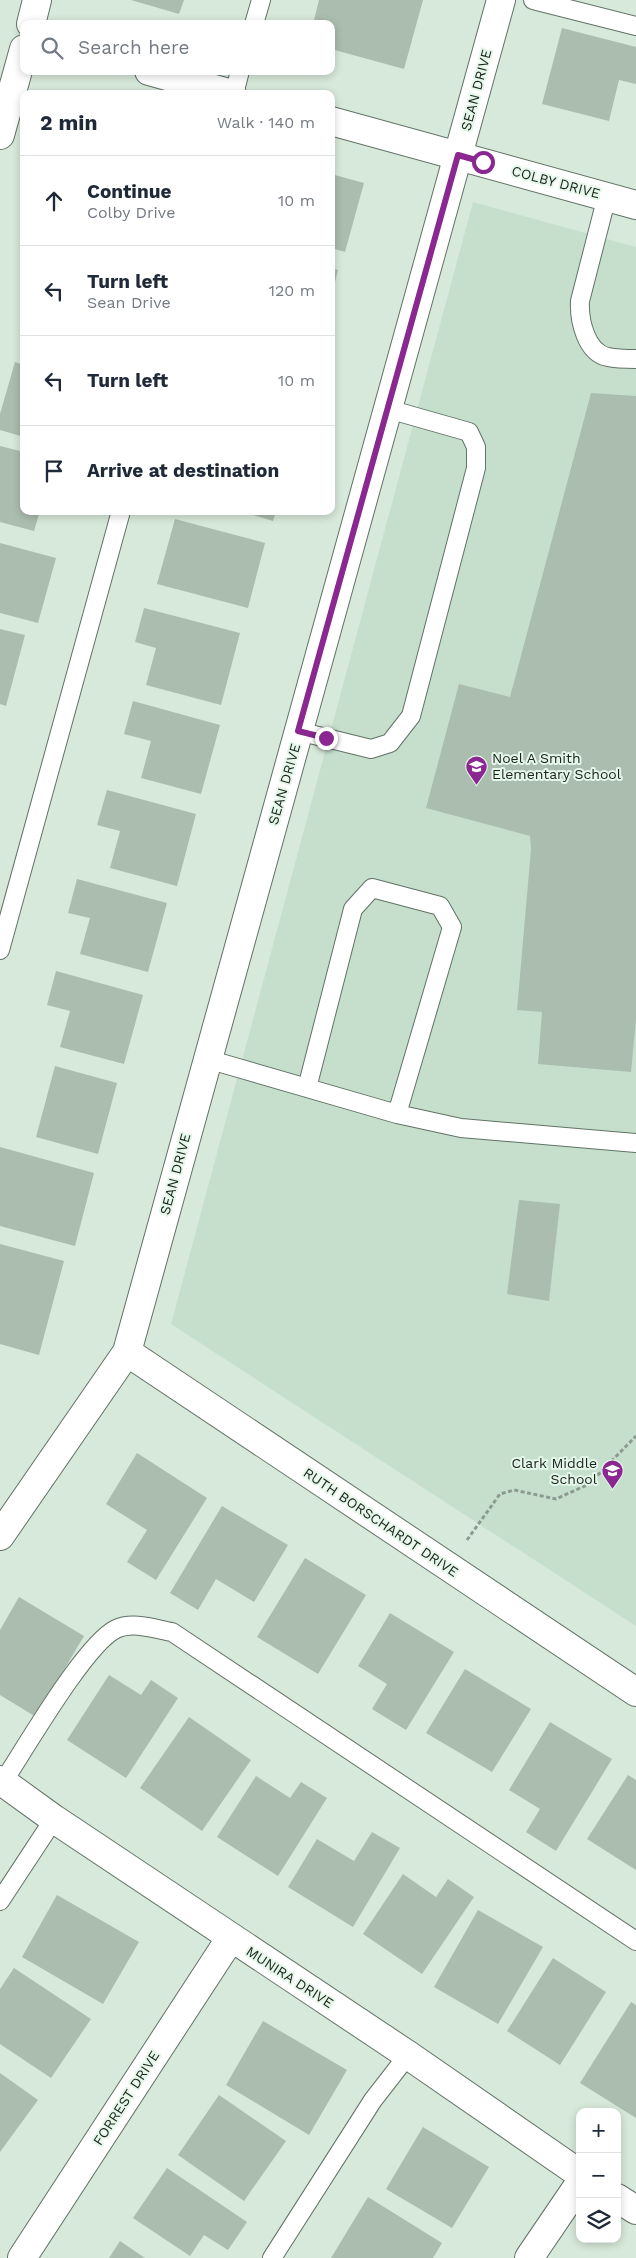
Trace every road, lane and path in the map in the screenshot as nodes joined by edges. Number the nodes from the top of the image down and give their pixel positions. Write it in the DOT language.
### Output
graph roads {
  1 [pos="37,0"];
  2 [pos="261,0"];
  3 [pos="501,0"];
  4 [pos="533,0"];
  5 [pos="32,20"];
  6 [pos="255,20"];
  7 [pos="636,26"];
  8 [pos="20,63"];
  9 [pos="164,75"];
  10 [pos="239,75"];
  11 [pos="218,90"];
  12 [pos="234,90"];
  13 [pos="335,122"];
  14 [pos="0,135"];
  15 [pos="458,155"];
  16 [pos="606,196"];
  17 [pos="636,205"];
  18 [pos="636,359"];
  19 [pos="388,408"];
  20 [pos="120,515"];
  21 [pos="298,731"];
  22 [pos="0,950"];
  23 [pos="207,1059"];
  24 [pos="307,1088"];
  25 [pos="397,1114"];
  26 [pos="636,1143"];
  27 [pos="126,1352"];
  28 [pos="636,1436"];
  29 [pos="0,1536"];
  30 [pos="467,1540"];
  31 [pos="636,1692"];
  32 [pos="2,1781"];
  33 [pos="54,1819"];
  34 [pos="0,1901"];
  35 [pos="230,1939"];
  36 [pos="636,1941"];
  37 [pos="408,2055"];
  38 [pos="576,2171"];
  39 [pos="576,2189"];
  40 [pos="621,2201"];
  41 [pos="636,2210"];
  42 [pos="22,2258"];
  43 [pos="272,2258"];
  44 [pos="529,2258"];
  1 -- 5 [label="street"];
  2 -- 6 [label="lane"];
  3 -- 15 [label="street, SEAN DRIVE"];
  4 -- 7 [label="lane"];
  8 -- 14 [label="street"];
  9 -- 11 [label="street"];
  10 -- 12 [label="lane"];
  13 -- 15 [label="street, COLBY DRIVE"];
  15 -- 16 [label="street, COLBY DRIVE"];
  15 -- 19 [label="street, SEAN DRIVE"];
  16 -- 17 [label="street, COLBY DRIVE"];
  16 -- 18 [label="lane"];
  19 -- 21 [label="street, SEAN DRIVE"];
  19 -- 21 [label="lane"];
  20 -- 22 [label="lane"];
  21 -- 23 [label="street, SEAN DRIVE"];
  23 -- 24 [label="lane"];
  23 -- 27 [label="street, SEAN DRIVE"];
  24 -- 25 [label="lane"];
  24 -- 25 [label="lane"];
  25 -- 26 [label="lane"];
  27 -- 29 [label="street, SEAN DRIVE"];
  27 -- 31 [label="street, RUTH BORSCHARDT DRIVE"];
  28 -- 30 [label="path"];
  32 -- 33 [label="street, MUNIRA DRIVE"];
  32 -- 36 [label="lane"];
  33 -- 34 [label="lane"];
  33 -- 35 [label="street, MUNIRA DRIVE"];
  35 -- 37 [label="street, MUNIRA DRIVE"];
  35 -- 42 [label="street, FORREST DRIVE"];
  37 -- 38 [label="street, MUNIRA DRIVE"];
  37 -- 43 [label="lane"];
  39 -- 44 [label="street"];
  40 -- 41 [label="street"];
}
